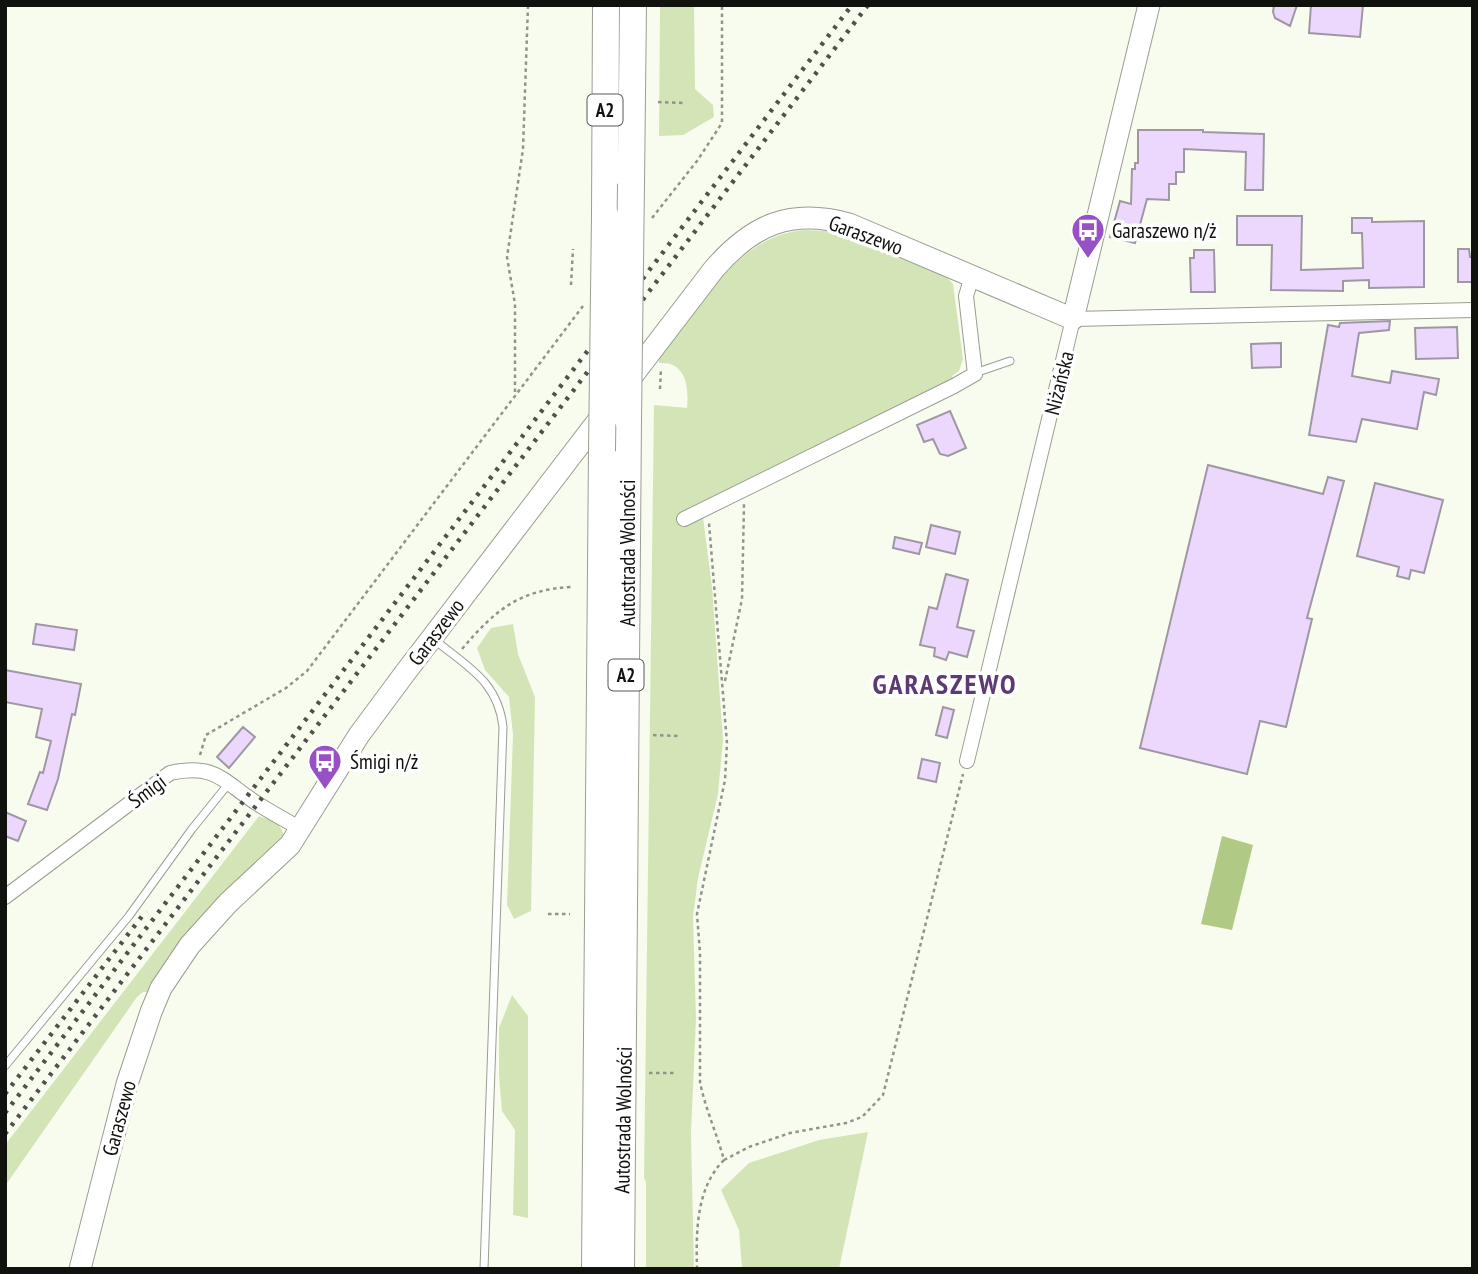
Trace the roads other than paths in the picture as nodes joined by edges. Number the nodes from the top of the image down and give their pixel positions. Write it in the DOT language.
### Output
graph roads {
  1 [pos="606,5"];
  2 [pos="633,5"];
  3 [pos="1149,5"];
  4 [pos="972,276"];
  5 [pos="1473,310"];
  6 [pos="1073,319"];
  7 [pos="1010,361"];
  8 [pos="975,374"];
  9 [pos="684,519"];
  10 [pos="432,638"];
  11 [pos="967,761"];
  12 [pos="230,782"];
  13 [pos="301,829"];
  14 [pos="5,897"];
  15 [pos="5,1066"];
  16 [pos="80,1269"];
  17 [pos="484,1269"];
  18 [pos="595,1269"];
  19 [pos="621,1269"];
  1 -- 18 [label="highway, Autostrada Wolności / A2, bridge"];
  2 -- 19 [label="highway, Autostrada Wolności / A2, bridge"];
  3 -- 6 [label="street, Niżańska"];
  4 -- 6 [label="street, Garaszewo"];
  4 -- 8 [label="street"];
  4 -- 10 [label="street, Garaszewo"];
  5 -- 6 [label="street, Garaszewo"];
  6 -- 11 [label="street, Niżańska"];
  7 -- 8 [label="lane"];
  8 -- 9 [label="street"];
  10 -- 13 [label="street, Garaszewo"];
  10 -- 17 [label="lane"];
  12 -- 13 [label="street"];
  12 -- 14 [label="street, Śmigi"];
  12 -- 15 [label="lane"];
  13 -- 16 [label="street, Garaszewo"];
}
